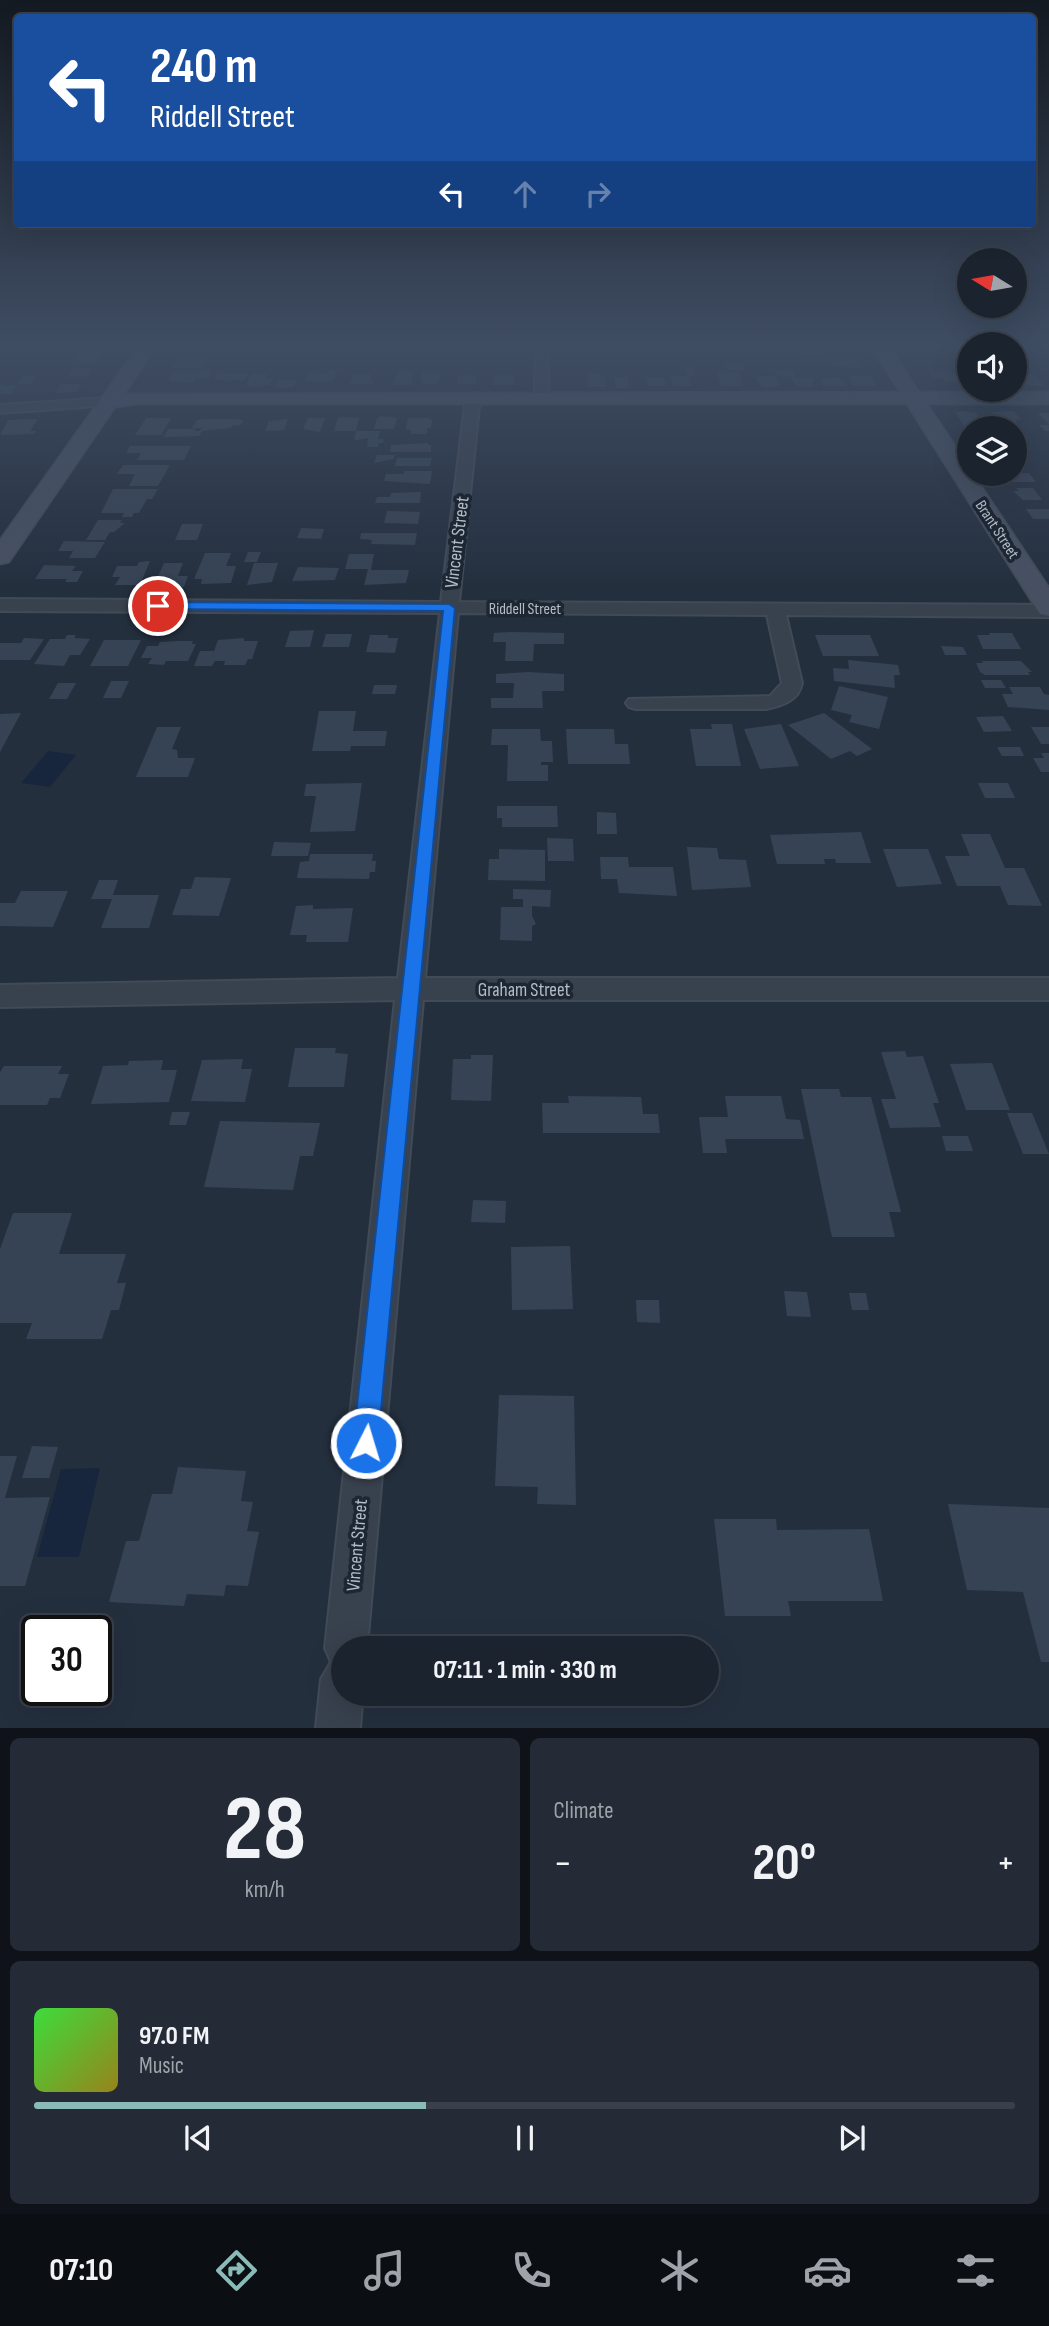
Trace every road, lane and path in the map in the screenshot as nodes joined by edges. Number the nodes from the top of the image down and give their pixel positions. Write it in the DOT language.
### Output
graph roads {
  1 [pos="92,425"];
  2 [pos="470,425"];
  3 [pos="931,425"];
  4 [pos="0,556"];
  5 [pos="0,605"];
  6 [pos="449,608"];
  7 [pos="775,610"];
  8 [pos="1049,610"];
  9 [pos="636,703"];
  10 [pos="410,989"];
  11 [pos="1049,989"];
  12 [pos="0,996"];
  13 [pos="347,1636"];
  14 [pos="340,1706"];
  15 [pos="338,1727"];
  1 -- 4 [label="main road"];
  2 -- 6 [label="street, Vincent Street"];
  3 -- 8 [label="main road, Brant Street"];
  5 -- 6 [label="street, Riddell Street"];
  6 -- 7 [label="street, Riddell Street"];
  6 -- 10 [label="street, Vincent Street"];
  7 -- 8 [label="street, Riddell Street"];
  7 -- 9 [label="street"];
  10 -- 11 [label="street, Graham Street"];
  10 -- 12 [label="street, Graham Street"];
  10 -- 13 [label="street, Vincent Street"];
  14 -- 15 [label="street"];
}
